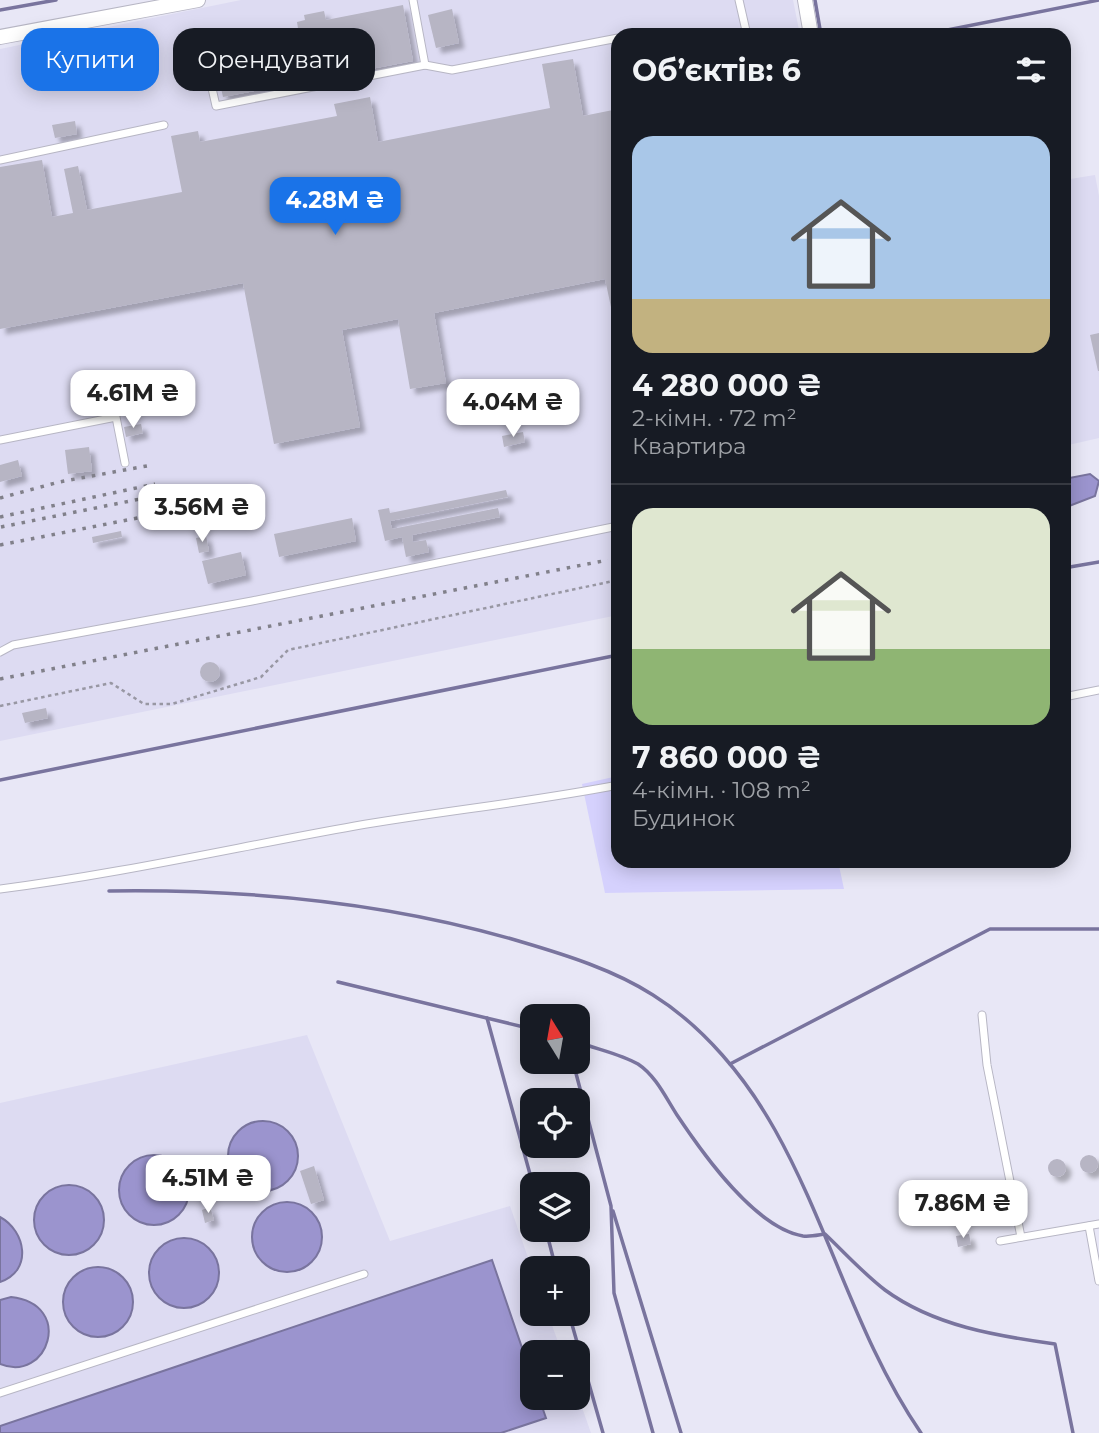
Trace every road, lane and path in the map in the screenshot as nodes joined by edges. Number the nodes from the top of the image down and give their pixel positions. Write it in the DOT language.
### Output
graph roads {
  1 [pos="198,0"];
  2 [pos="413,0"];
  3 [pos="739,0"];
  4 [pos="805,0"];
  5 [pos="50,28"];
  6 [pos="745,28"];
  7 [pos="810,28"];
  8 [pos="21,33"];
  9 [pos="0,37"];
  10 [pos="611,39"];
  11 [pos="425,65"];
  12 [pos="375,75"];
  13 [pos="213,91"];
  14 [pos="292,91"];
  15 [pos="163,125"];
  16 [pos="0,160"];
  17 [pos="0,440"];
  18 [pos="125,463"];
  19 [pos="611,527"];
  20 [pos="611,581"];
  21 [pos="0,652"];
  22 [pos="1099,690"];
  23 [pos="1071,696"];
  24 [pos="0,706"];
  25 [pos="611,786"];
  26 [pos="0,889"];
  27 [pos="982,1015"];
  28 [pos="1099,1224"];
  29 [pos="1089,1226"];
  30 [pos="1021,1237"];
  31 [pos="1000,1241"];
  32 [pos="364,1274"];
  33 [pos="1099,1281"];
  34 [pos="0,1393"];
  1 -- 5 [label="street"];
  2 -- 11 [label="lane"];
  3 -- 6 [label="lane"];
  4 -- 7 [label="street"];
  8 -- 9 [label="street"];
  10 -- 11 [label="lane"];
  11 -- 12 [label="lane"];
  13 -- 14 [label="lane"];
  15 -- 16 [label="lane"];
  17 -- 18 [label="lane"];
  19 -- 21 [label="lane"];
  20 -- 24 [label="path"];
  22 -- 23 [label="lane"];
  25 -- 26 [label="lane"];
  27 -- 30 [label="lane"];
  28 -- 29 [label="lane"];
  29 -- 30 [label="lane"];
  29 -- 33 [label="lane"];
  30 -- 31 [label="lane"];
  32 -- 34 [label="lane"];
}
